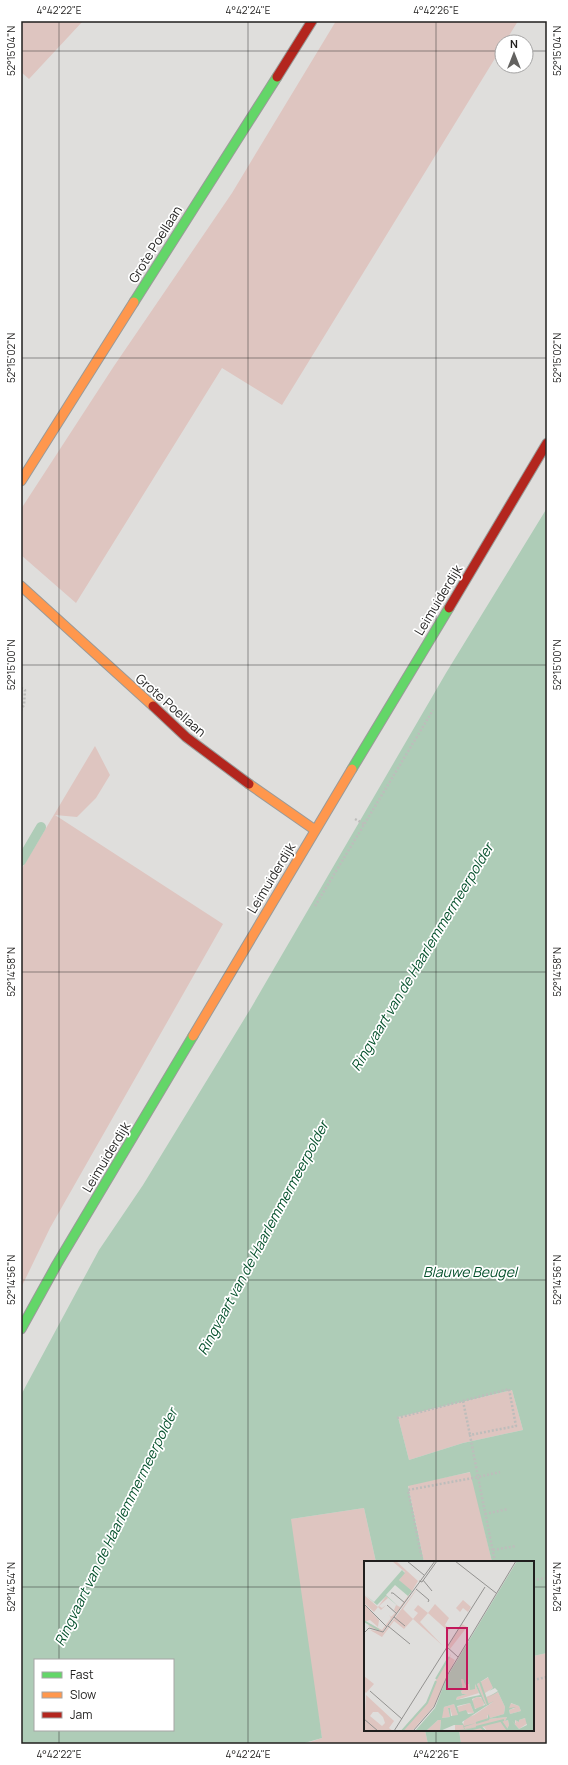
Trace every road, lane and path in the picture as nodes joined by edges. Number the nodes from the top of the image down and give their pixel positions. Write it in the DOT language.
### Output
graph roads {
  1 [pos="312,21"];
  2 [pos="547,443"];
  3 [pos="21,481"];
  4 [pos="21,586"];
  5 [pos="21,688"];
  6 [pos="21,710"];
  7 [pos="433,710"];
  8 [pos="315,830"];
  9 [pos="315,906"];
  10 [pos="21,1329"];
  11 [pos="463,1401"];
  12 [pos="397,1418"];
  13 [pos="470,1435"];
  14 [pos="500,1472"];
  15 [pos="478,1477"];
  16 [pos="508,1509"];
  17 [pos="485,1514"];
  18 [pos="516,1546"];
  19 [pos="493,1550"];
  20 [pos="422,1559"];
  21 [pos="495,1561"];
  22 [pos="547,1578"];
  23 [pos="534,1580"];
  24 [pos="547,1677"];
  25 [pos="534,1680"];
  1 -- 3 [label="street, Grote Poellaan"];
  2 -- 8 [label="street, Leimuiderdijk"];
  4 -- 8 [label="street, Grote Poellaan"];
  5 -- 6 [label="path"];
  7 -- 9 [label="path"];
  8 -- 10 [label="street, Leimuiderdijk"];
  11 -- 12 [label="path"];
  11 -- 13 [label="path"];
  11 -- 13 [label="path"];
  13 -- 15 [label="path"];
  14 -- 15 [label="path"];
  15 -- 17 [label="path"];
  15 -- 20 [label="path"];
  16 -- 17 [label="path"];
  17 -- 19 [label="path"];
  18 -- 19 [label="path"];
  19 -- 21 [label="path"];
  22 -- 23 [label="path"];
  24 -- 25 [label="path"];
}
